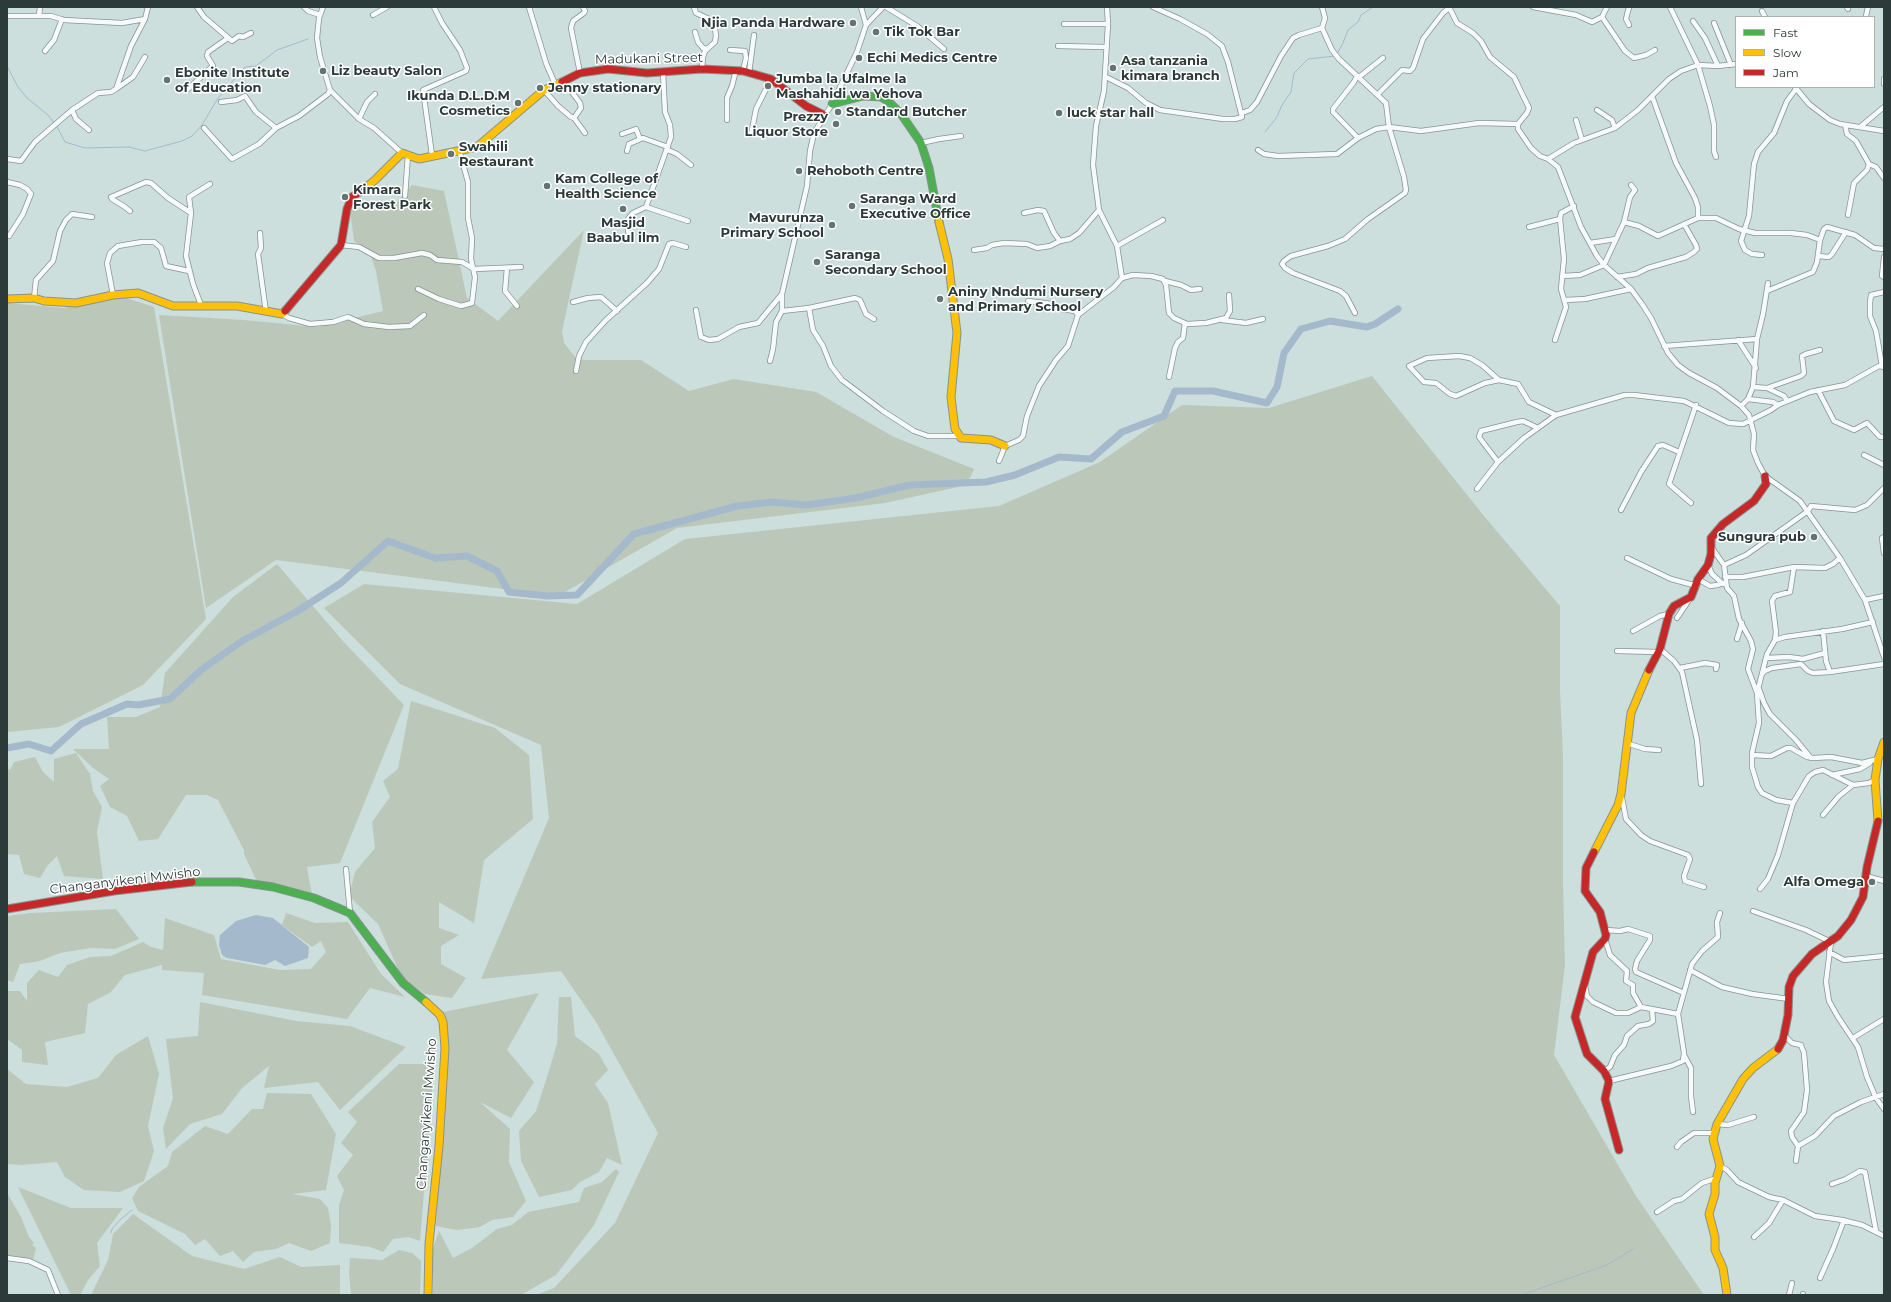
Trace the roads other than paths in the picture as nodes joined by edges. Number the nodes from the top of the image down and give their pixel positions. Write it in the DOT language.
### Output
graph roads {
  1 [pos="40,7"];
  2 [pos="148,7"];
  3 [pos="197,7"];
  4 [pos="304,7"];
  5 [pos="323,7"];
  6 [pos="387,7"];
  7 [pos="434,7"];
  8 [pos="529,7"];
  9 [pos="583,7"];
  10 [pos="694,7"];
  11 [pos="861,7"];
  12 [pos="883,7"];
  13 [pos="886,7"];
  14 [pos="1107,7"];
  15 [pos="1153,7"];
  16 [pos="1322,7"];
  17 [pos="1533,7"];
  18 [pos="1607,7"];
  19 [pos="1629,7"];
  20 [pos="1670,7"];
  21 [pos="1868,7"];
  22 [pos="1449,8"];
  23 [pos="1762,11"];
  24 [pos="320,15"];
  25 [pos="373,15"];
  26 [pos="7,16"];
  27 [pos="39,16"];
  28 [pos="1764,16"];
  29 [pos="1866,16"];
  30 [pos="1602,17"];
  31 [pos="62,19"];
  32 [pos="145,19"];
  33 [pos="1693,21"];
  34 [pos="1714,23"];
  35 [pos="1064,24"];
  36 [pos="1108,24"];
  37 [pos="866,25"];
  38 [pos="1629,25"];
  39 [pos="1322,28"];
  40 [pos="695,32"];
  41 [pos="250,33"];
  42 [pos="754,35"];
  43 [pos="228,38"];
  44 [pos="1058,46"];
  45 [pos="1105,47"];
  46 [pos="707,49"];
  47 [pos="944,49"];
  48 [pos="730,50"];
  49 [pos="1655,50"];
  50 [pos="45,51"];
  51 [pos="145,58"];
  52 [pos="1383,58"];
  53 [pos="1734,64"];
  54 [pos="1698,65"];
  55 [pos="1718,66"];
  56 [pos="702,69"];
  57 [pos="742,71"];
  58 [pos="663,72"];
  59 [pos="580,73"];
  60 [pos="1106,77"];
  61 [pos="1358,77"];
  62 [pos="770,79"];
  63 [pos="1884,79"];
  64 [pos="563,80"];
  65 [pos="555,84"];
  66 [pos="1884,84"];
  67 [pos="1795,88"];
  68 [pos="116,89"];
  69 [pos="188,89"];
  70 [pos="330,90"];
  71 [pos="544,90"];
  72 [pos="375,94"];
  73 [pos="1378,94"];
  74 [pos="1652,96"];
  75 [pos="221,102"];
  76 [pos="832,104"];
  77 [pos="1884,107"];
  78 [pos="72,110"];
  79 [pos="1597,110"];
  80 [pos="1242,113"];
  81 [pos="824,115"];
  82 [pos="574,118"];
  83 [pos="359,119"];
  84 [pos="727,120"];
  85 [pos="1576,120"];
  86 [pos="1518,124"];
  87 [pos="1845,125"];
  88 [pos="1860,126"];
  89 [pos="1389,127"];
  90 [pos="204,128"];
  91 [pos="276,128"];
  92 [pos="1615,128"];
  93 [pos="89,130"];
  94 [pos="1884,131"];
  95 [pos="585,133"];
  96 [pos="622,134"];
  97 [pos="751,135"];
  98 [pos="961,136"];
  99 [pos="1358,138"];
  100 [pos="640,139"];
  101 [pos="1582,140"];
  102 [pos="921,143"];
  103 [pos="668,149"];
  104 [pos="459,150"];
  105 [pos="1258,150"];
  106 [pos="627,151"];
  107 [pos="405,154"];
  108 [pos="432,155"];
  109 [pos="1716,157"];
  110 [pos="1548,159"];
  111 [pos="7,160"];
  112 [pos="1869,164"];
  113 [pos="691,165"];
  114 [pos="1884,178"];
  115 [pos="7,182"];
  116 [pos="210,184"];
  117 [pos="1631,185"];
  118 [pos="405,196"];
  119 [pos="1574,206"];
  120 [pos="646,207"];
  121 [pos="1099,210"];
  122 [pos="130,211"];
  123 [pos="191,213"];
  124 [pos="1024,213"];
  125 [pos="1848,215"];
  126 [pos="92,217"];
  127 [pos="1698,218"];
  128 [pos="1560,219"];
  129 [pos="1163,220"];
  130 [pos="688,221"];
  131 [pos="1624,222"];
  132 [pos="1684,224"];
  133 [pos="1529,227"];
  134 [pos="1745,230"];
  135 [pos="1846,232"];
  136 [pos="260,233"];
  137 [pos="7,235"];
  138 [pos="629,236"];
  139 [pos="1616,239"];
  140 [pos="1820,240"];
  141 [pos="1060,241"];
  142 [pos="1590,242"];
  143 [pos="341,245"];
  144 [pos="1117,246"];
  145 [pos="686,247"];
  146 [pos="1884,249"];
  147 [pos="974,250"];
  148 [pos="1762,255"];
  149 [pos="1818,256"];
  150 [pos="1884,257"];
  151 [pos="1604,265"];
  152 [pos="521,267"];
  153 [pos="507,268"];
  154 [pos="474,269"];
  155 [pos="189,271"];
  156 [pos="1563,276"];
  157 [pos="1617,277"];
  158 [pos="1884,277"];
  159 [pos="1122,278"];
  160 [pos="1165,281"];
  161 [pos="1768,283"];
  162 [pos="418,289"];
  163 [pos="1200,289"];
  164 [pos="1631,289"];
  165 [pos="1767,291"];
  166 [pos="1884,292"];
  167 [pos="782,294"];
  168 [pos="113,295"];
  169 [pos="1229,295"];
  170 [pos="34,298"];
  171 [pos="7,299"];
  172 [pos="1565,300"];
  173 [pos="1028,301"];
  174 [pos="573,302"];
  175 [pos="201,305"];
  176 [pos="517,306"];
  177 [pos="809,308"];
  178 [pos="696,310"];
  179 [pos="617,311"];
  180 [pos="266,312"];
  181 [pos="782,312"];
  182 [pos="1355,313"];
  183 [pos="282,314"];
  184 [pos="424,315"];
  185 [pos="1078,315"];
  186 [pos="874,319"];
  187 [pos="1263,319"];
  188 [pos="1220,320"];
  189 [pos="1185,323"];
  190 [pos="1757,339"];
  191 [pos="1555,340"];
  192 [pos="1738,340"];
  193 [pos="1664,346"];
  194 [pos="1820,350"];
  195 [pos="770,361"];
  196 [pos="1883,366"];
  197 [pos="1756,368"];
  198 [pos="576,371"];
  199 [pos="1169,377"];
  200 [pos="1498,380"];
  201 [pos="1753,387"];
  202 [pos="1767,388"];
  203 [pos="1818,390"];
  204 [pos="1748,399"];
  205 [pos="1787,401"];
  206 [pos="1778,404"];
  207 [pos="1696,405"];
  208 [pos="1741,406"];
  209 [pos="1556,415"];
  210 [pos="1752,421"];
  211 [pos="1538,428"];
  212 [pos="958,436"];
  213 [pos="1884,437"];
  214 [pos="1005,446"];
  215 [pos="1679,452"];
  216 [pos="1864,455"];
  217 [pos="999,461"];
  218 [pos="1498,462"];
  219 [pos="1884,465"];
  220 [pos="1765,476"];
  221 [pos="1884,488"];
  222 [pos="1477,489"];
  223 [pos="1691,503"];
  224 [pos="1621,510"];
  225 [pos="1808,511"];
  226 [pos="1884,537"];
  227 [pos="1711,546"];
  228 [pos="1884,553"];
  229 [pos="1627,558"];
  230 [pos="1840,558"];
  231 [pos="1708,565"];
  232 [pos="1724,565"];
  233 [pos="1794,567"];
  234 [pos="1724,581"];
  235 [pos="1698,583"];
  236 [pos="1691,597"];
  237 [pos="1884,597"];
  238 [pos="1865,600"];
  239 [pos="1669,614"];
  240 [pos="1678,618"];
  241 [pos="1873,622"];
  242 [pos="1742,623"];
  243 [pos="1633,630"];
  244 [pos="1823,631"];
  245 [pos="1737,639"];
  246 [pos="1775,640"];
  247 [pos="1659,650"];
  248 [pos="1617,651"];
  249 [pos="1825,653"];
  250 [pos="1884,657"];
  251 [pos="1766,658"];
  252 [pos="1884,664"];
  253 [pos="1680,668"];
  254 [pos="1716,669"];
  255 [pos="1830,672"];
  256 [pos="1760,676"];
  257 [pos="1758,691"];
  258 [pos="1626,742"];
  259 [pos="1884,742"];
  260 [pos="1659,750"];
  261 [pos="1752,755"];
  262 [pos="1810,758"];
  263 [pos="1875,761"];
  264 [pos="1832,775"];
  265 [pos="1875,780"];
  266 [pos="1701,784"];
  267 [pos="1853,785"];
  268 [pos="1621,794"];
  269 [pos="1793,803"];
  270 [pos="1823,815"];
  271 [pos="1881,820"];
  272 [pos="346,870"];
  273 [pos="1866,876"];
  274 [pos="1884,881"];
  275 [pos="1704,887"];
  276 [pos="1760,889"];
  277 [pos="7,909"];
  278 [pos="1753,911"];
  279 [pos="350,913"];
  280 [pos="1720,913"];
  281 [pos="1606,930"];
  282 [pos="1605,939"];
  283 [pos="1831,942"];
  284 [pos="1829,952"];
  285 [pos="1884,956"];
  286 [pos="1690,970"];
  287 [pos="1585,986"];
  288 [pos="1684,993"];
  289 [pos="1789,998"];
  290 [pos="1641,1008"];
  291 [pos="1652,1010"];
  292 [pos="1678,1014"];
  293 [pos="1884,1019"];
  294 [pos="1785,1036"];
  295 [pos="1853,1038"];
  296 [pos="1684,1055"];
  297 [pos="1604,1071"];
  298 [pos="1609,1081"];
  299 [pos="1884,1094"];
  300 [pos="1876,1098"];
  301 [pos="1884,1109"];
  302 [pos="1693,1112"];
  303 [pos="1754,1117"];
  304 [pos="1717,1124"];
  305 [pos="1714,1133"];
  306 [pos="1798,1146"];
  307 [pos="1677,1147"];
  308 [pos="1619,1150"];
  309 [pos="1796,1161"];
  310 [pos="1720,1166"];
  311 [pos="1718,1177"];
  312 [pos="1832,1184"];
  313 [pos="1783,1200"];
  314 [pos="1657,1212"];
  315 [pos="1844,1220"];
  316 [pos="1876,1231"];
  317 [pos="1754,1236"];
  318 [pos="1884,1236"];
  319 [pos="7,1258"];
  320 [pos="1820,1278"];
  321 [pos="1792,1283"];
  322 [pos="58,1295"];
  323 [pos="428,1295"];
  324 [pos="1727,1295"];
  325 [pos="1789,1295"];
  1 -- 27 [label="street"];
  2 -- 32 [label="street"];
  3 -- 43 [label="street"];
  4 -- 24 [label="street"];
  5 -- 24 [label="street"];
  6 -- 25 [label="street"];
  7 -- 108 [label="street"];
  8 -- 65 [label="street"];
  9 -- 59 [label="street"];
  10 -- 46 [label="street"];
  11 -- 37 [label="street"];
  12 -- 37 [label="street"];
  13 -- 47 [label="street"];
  14 -- 36 [label="street"];
  15 -- 80 [label="street"];
  16 -- 39 [label="street"];
  17 -- 30 [label="street"];
  18 -- 30 [label="street"];
  19 -- 38 [label="street"];
  20 -- 54 [label="street"];
  21 -- 29 [label="street"];
  22 -- 73 [label="street"];
  22 -- 86 [label="street"];
  23 -- 28 [label="street"];
  24 -- 70 [label="street"];
  26 -- 27 [label="street"];
  27 -- 31 [label="street"];
  30 -- 49 [label="street"];
  31 -- 32 [label="street"];
  31 -- 50 [label="street"];
  32 -- 68 [label="street"];
  33 -- 55 [label="street"];
  34 -- 53 [label="street"];
  35 -- 36 [label="street"];
  36 -- 45 [label="street"];
  37 -- 76 [label="street"];
  39 -- 61 [label="street"];
  39 -- 80 [label="street"];
  40 -- 46 [label="street"];
  41 -- 43 [label="street"];
  42 -- 57 [label="street"];
  43 -- 69 [label="street"];
  44 -- 45 [label="street"];
  45 -- 60 [label="street"];
  46 -- 56 [label="street"];
  48 -- 57 [label="street"];
  51 -- 68 [label="street"];
  52 -- 61 [label="street"];
  53 -- 55 [label="street"];
  54 -- 55 [label="street"];
  54 -- 74 [label="street"];
  54 -- 109 [label="street"];
  56 -- 57 [label="street, Madukani Street"];
  56 -- 58 [label="street, Madukani Street"];
  57 -- 62 [label="street, Madukani Street"];
  57 -- 84 [label="street"];
  58 -- 59 [label="street, Madukani Street"];
  58 -- 103 [label="street"];
  59 -- 64 [label="street, Madukani Street"];
  60 -- 80 [label="street"];
  60 -- 121 [label="street"];
  61 -- 73 [label="street"];
  61 -- 99 [label="street"];
  62 -- 81 [label="street, Madukani Street"];
  62 -- 97 [label="street"];
  63 -- 66 [label="street"];
  64 -- 65 [label="street, Madukani Street"];
  64 -- 82 [label="street"];
  65 -- 71 [label="street, Madukani Street"];
  67 -- 87 [label="street"];
  67 -- 134 [label="street"];
  68 -- 78 [label="street"];
  70 -- 83 [label="street"];
  70 -- 91 [label="street"];
  71 -- 82 [label="street"];
  71 -- 104 [label="street, Madukani Street"];
  72 -- 83 [label="street"];
  73 -- 89 [label="street"];
  74 -- 92 [label="street"];
  74 -- 127 [label="street"];
  75 -- 91 [label="street"];
  76 -- 81 [label="street"];
  76 -- 102 [label="street"];
  77 -- 88 [label="street"];
  78 -- 93 [label="street"];
  78 -- 111 [label="street"];
  79 -- 92 [label="street"];
  81 -- 167 [label="street"];
  82 -- 95 [label="street"];
  83 -- 107 [label="street"];
  85 -- 101 [label="street"];
  86 -- 89 [label="street"];
  86 -- 110 [label="street"];
  87 -- 88 [label="street"];
  87 -- 112 [label="street"];
  88 -- 94 [label="street"];
  89 -- 99 [label="street"];
  89 -- 182 [label="street"];
  90 -- 91 [label="street"];
  92 -- 101 [label="street"];
  96 -- 100 [label="street"];
  98 -- 102 [label="street"];
  99 -- 105 [label="street"];
  100 -- 103 [label="street"];
  100 -- 106 [label="street"];
  101 -- 110 [label="street"];
  102 -- 212 [label="street"];
  103 -- 113 [label="street"];
  103 -- 120 [label="street"];
  104 -- 108 [label="street, Madukani Street"];
  104 -- 154 [label="street"];
  107 -- 108 [label="street, Madukani Street"];
  107 -- 118 [label="street"];
  107 -- 143 [label="street"];
  110 -- 119 [label="street"];
  112 -- 114 [label="street"];
  112 -- 125 [label="street"];
  115 -- 137 [label="street"];
  116 -- 123 [label="street"];
  117 -- 131 [label="street"];
  119 -- 128 [label="street"];
  119 -- 142 [label="street"];
  120 -- 130 [label="street"];
  120 -- 138 [label="street"];
  121 -- 141 [label="street"];
  121 -- 144 [label="street"];
  122 -- 123 [label="street"];
  123 -- 155 [label="street"];
  124 -- 141 [label="street"];
  126 -- 170 [label="street"];
  127 -- 132 [label="street"];
  127 -- 134 [label="street"];
  128 -- 133 [label="street"];
  128 -- 156 [label="street"];
  129 -- 144 [label="street"];
  131 -- 132 [label="street"];
  131 -- 139 [label="street"];
  132 -- 157 [label="street"];
  134 -- 140 [label="street"];
  134 -- 148 [label="street"];
  135 -- 140 [label="street"];
  135 -- 146 [label="street"];
  135 -- 149 [label="street"];
  136 -- 180 [label="street"];
  139 -- 142 [label="street"];
  139 -- 151 [label="street"];
  140 -- 149 [label="street"];
  141 -- 147 [label="street"];
  142 -- 151 [label="street"];
  143 -- 154 [label="street"];
  143 -- 183 [label="street"];
  144 -- 159 [label="street"];
  145 -- 179 [label="street"];
  149 -- 165 [label="street"];
  150 -- 158 [label="street"];
  151 -- 156 [label="street"];
  151 -- 157 [label="street"];
  152 -- 153 [label="street"];
  153 -- 154 [label="street"];
  153 -- 176 [label="street"];
  154 -- 162 [label="street"];
  155 -- 168 [label="street"];
  155 -- 175 [label="street"];
  156 -- 172 [label="street"];
  157 -- 164 [label="street"];
  159 -- 160 [label="street"];
  159 -- 185 [label="street"];
  160 -- 163 [label="street"];
  160 -- 189 [label="street"];
  161 -- 165 [label="street"];
  164 -- 172 [label="street"];
  164 -- 193 [label="street"];
  165 -- 190 [label="street"];
  166 -- 196 [label="street"];
  167 -- 178 [label="street"];
  167 -- 181 [label="street"];
  168 -- 170 [label="street"];
  168 -- 175 [label="street"];
  169 -- 188 [label="street"];
  170 -- 171 [label="street"];
  172 -- 191 [label="street"];
  173 -- 185 [label="street"];
  174 -- 179 [label="street"];
  175 -- 180 [label="street"];
  177 -- 181 [label="street"];
  177 -- 186 [label="street"];
  177 -- 212 [label="street"];
  179 -- 198 [label="street"];
  180 -- 183 [label="street"];
  181 -- 195 [label="street"];
  183 -- 184 [label="street"];
  185 -- 214 [label="street"];
  187 -- 188 [label="street"];
  188 -- 189 [label="street"];
  189 -- 199 [label="street"];
  190 -- 192 [label="street"];
  190 -- 197 [label="street"];
  192 -- 193 [label="street"];
  192 -- 197 [label="street"];
  193 -- 208 [label="street"];
  194 -- 202 [label="street"];
  196 -- 203 [label="street"];
  197 -- 201 [label="street"];
  200 -- 200 [label="street"];
  200 -- 209 [label="street"];
  201 -- 202 [label="street"];
  201 -- 204 [label="street"];
  202 -- 205 [label="street"];
  203 -- 205 [label="street"];
  203 -- 213 [label="street"];
  204 -- 206 [label="street"];
  204 -- 208 [label="street"];
  205 -- 206 [label="street"];
  206 -- 210 [label="street"];
  207 -- 209 [label="street"];
  207 -- 210 [label="street"];
  207 -- 215 [label="street"];
  208 -- 210 [label="street"];
  209 -- 211 [label="street"];
  210 -- 220 [label="street"];
  211 -- 218 [label="street"];
  211 -- 218 [label="street"];
  212 -- 214 [label="street"];
  214 -- 217 [label="street"];
  215 -- 223 [label="street"];
  215 -- 224 [label="street"];
  216 -- 219 [label="street"];
  218 -- 222 [label="street"];
  220 -- 225 [label="street"];
  220 -- 227 [label="street"];
  221 -- 225 [label="street"];
  225 -- 230 [label="street"];
  225 -- 232 [label="street"];
  226 -- 228 [label="street"];
  227 -- 231 [label="street"];
  227 -- 232 [label="street"];
  229 -- 235 [label="street"];
  230 -- 233 [label="street"];
  230 -- 238 [label="street"];
  231 -- 234 [label="street"];
  231 -- 235 [label="street"];
  232 -- 234 [label="street"];
  233 -- 234 [label="street"];
  233 -- 246 [label="street"];
  234 -- 235 [label="street"];
  234 -- 242 [label="street"];
  235 -- 236 [label="street"];
  236 -- 239 [label="street"];
  236 -- 240 [label="street"];
  237 -- 238 [label="street"];
  238 -- 241 [label="street"];
  239 -- 243 [label="street"];
  239 -- 247 [label="street"];
  241 -- 244 [label="street"];
  241 -- 250 [label="street"];
  242 -- 245 [label="street"];
  242 -- 257 [label="street"];
  244 -- 246 [label="street"];
  244 -- 249 [label="street"];
  246 -- 251 [label="street"];
  247 -- 248 [label="street"];
  247 -- 253 [label="street"];
  247 -- 258 [label="street"];
  249 -- 251 [label="street"];
  249 -- 255 [label="street"];
  251 -- 256 [label="street"];
  252 -- 255 [label="street"];
  253 -- 254 [label="street"];
  253 -- 266 [label="street"];
  255 -- 256 [label="street"];
  256 -- 257 [label="street"];
  257 -- 261 [label="street"];
  257 -- 262 [label="street"];
  258 -- 260 [label="street"];
  258 -- 268 [label="street"];
  259 -- 263 [label="street"];
  261 -- 262 [label="street"];
  261 -- 269 [label="street"];
  262 -- 263 [label="street"];
  263 -- 264 [label="street"];
  263 -- 265 [label="street"];
  264 -- 267 [label="street"];
  264 -- 269 [label="street"];
  265 -- 267 [label="street"];
  265 -- 271 [label="street"];
  267 -- 270 [label="street"];
  268 -- 275 [label="street"];
  268 -- 281 [label="street"];
  269 -- 276 [label="street"];
  271 -- 273 [label="street"];
  272 -- 279 [label="street"];
  273 -- 274 [label="street"];
  273 -- 283 [label="street"];
  277 -- 279 [label="street, Changanyikeni Mwisho"];
  278 -- 283 [label="street"];
  279 -- 323 [label="street, Changanyikeni Mwisho"];
  280 -- 286 [label="street"];
  281 -- 282 [label="street"];
  281 -- 288 [label="street"];
  282 -- 287 [label="street"];
  282 -- 290 [label="street"];
  283 -- 284 [label="street"];
  283 -- 289 [label="street"];
  284 -- 285 [label="street"];
  284 -- 295 [label="street"];
  286 -- 288 [label="street"];
  286 -- 289 [label="street"];
  287 -- 290 [label="street"];
  287 -- 297 [label="street"];
  288 -- 292 [label="street"];
  289 -- 294 [label="street"];
  290 -- 291 [label="street"];
  291 -- 292 [label="street"];
  291 -- 297 [label="street"];
  292 -- 296 [label="street"];
  293 -- 295 [label="street"];
  294 -- 304 [label="street"];
  294 -- 306 [label="street"];
  295 -- 300 [label="street"];
  296 -- 298 [label="street"];
  296 -- 302 [label="street"];
  297 -- 298 [label="street"];
  298 -- 308 [label="street"];
  299 -- 300 [label="street"];
  300 -- 301 [label="street"];
  300 -- 306 [label="street"];
  303 -- 304 [label="street"];
  304 -- 305 [label="street"];
  305 -- 307 [label="street"];
  305 -- 310 [label="street"];
  306 -- 309 [label="street"];
  310 -- 311 [label="street"];
  310 -- 313 [label="street"];
  311 -- 314 [label="street"];
  311 -- 324 [label="street"];
  312 -- 316 [label="street"];
  313 -- 315 [label="street"];
  313 -- 317 [label="street"];
  315 -- 316 [label="street"];
  315 -- 320 [label="street"];
  316 -- 318 [label="street"];
  319 -- 322 [label="street"];
  321 -- 325 [label="street"];
}
